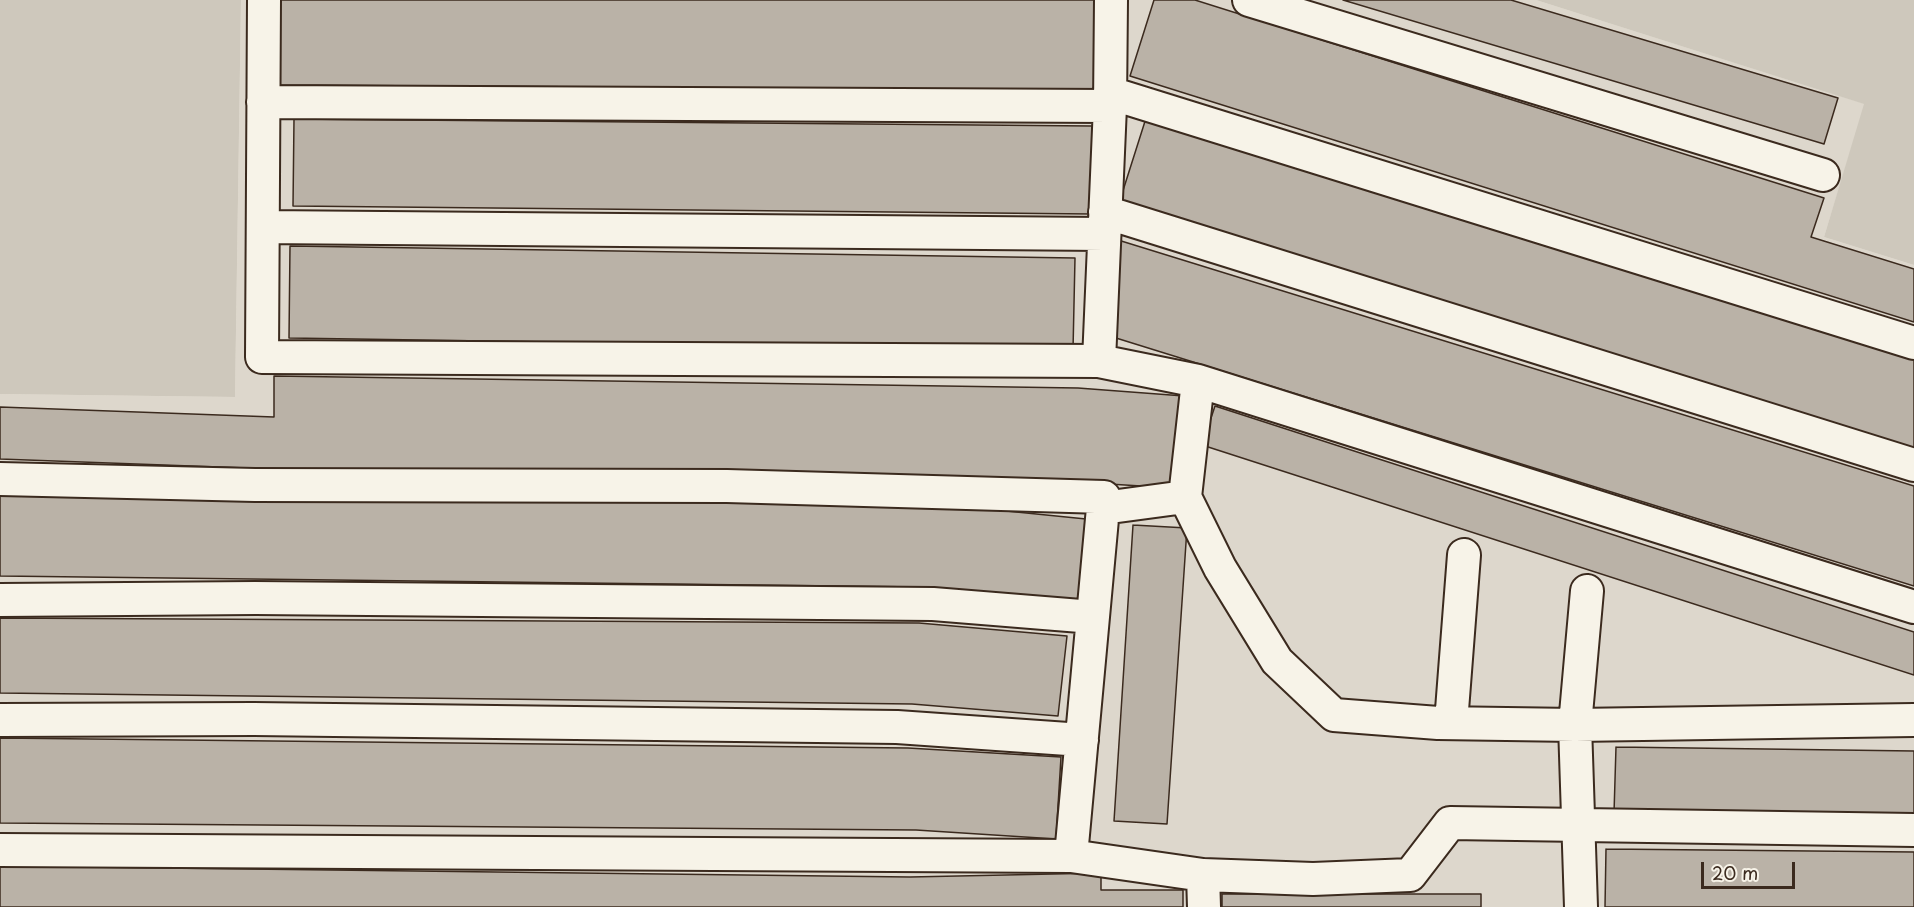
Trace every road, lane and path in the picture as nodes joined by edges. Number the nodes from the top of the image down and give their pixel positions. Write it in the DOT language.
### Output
graph roads {
  1 [pos="264,0"];
  2 [pos="1111,0"];
  3 [pos="1249,0"];
  4 [pos="1110,99"];
  5 [pos="263,102"];
  6 [pos="1823,175"];
  7 [pos="1105,223"];
  8 [pos="263,227"];
  9 [pos="1914,343"];
  10 [pos="1099,361"];
  11 [pos="1198,381"];
  12 [pos="1914,465"];
  13 [pos="0,479"];
  14 [pos="1185,497"];
  15 [pos="1103,508"];
  16 [pos="1464,555"];
  17 [pos="1587,591"];
  18 [pos="0,600"];
  19 [pos="1914,608"];
  20 [pos="1093,617"];
  21 [pos="0,720"];
  22 [pos="1914,720"];
  23 [pos="1451,723"];
  24 [pos="1575,724"];
  25 [pos="1082,740"];
  26 [pos="1577,825"];
  27 [pos="1914,830"];
  28 [pos="0,850"];
  29 [pos="1071,855"];
  30 [pos="1203,875"];
  31 [pos="1204,907"];
  32 [pos="1581,907"];
  1 -- 5 [label="lane"];
  2 -- 4 [label="lane"];
  3 -- 6 [label="lane"];
  4 -- 5 [label="lane"];
  4 -- 7 [label="lane"];
  4 -- 9 [label="lane"];
  5 -- 8 [label="lane"];
  7 -- 8 [label="lane"];
  7 -- 10 [label="lane"];
  7 -- 12 [label="lane"];
  8 -- 10 [label="lane"];
  10 -- 11 [label="lane"];
  11 -- 14 [label="lane"];
  11 -- 19 [label="lane"];
  13 -- 15 [label="lane"];
  14 -- 15 [label="lane"];
  14 -- 23 [label="lane"];
  15 -- 20 [label="lane"];
  16 -- 23 [label="lane"];
  17 -- 24 [label="lane"];
  18 -- 20 [label="lane"];
  20 -- 25 [label="lane"];
  21 -- 25 [label="lane"];
  22 -- 24 [label="lane"];
  23 -- 24 [label="lane"];
  24 -- 26 [label="lane"];
  25 -- 29 [label="lane"];
  26 -- 27 [label="lane"];
  26 -- 30 [label="lane"];
  26 -- 32 [label="lane"];
  28 -- 29 [label="lane"];
  29 -- 30 [label="lane"];
  30 -- 31 [label="lane"];
}
